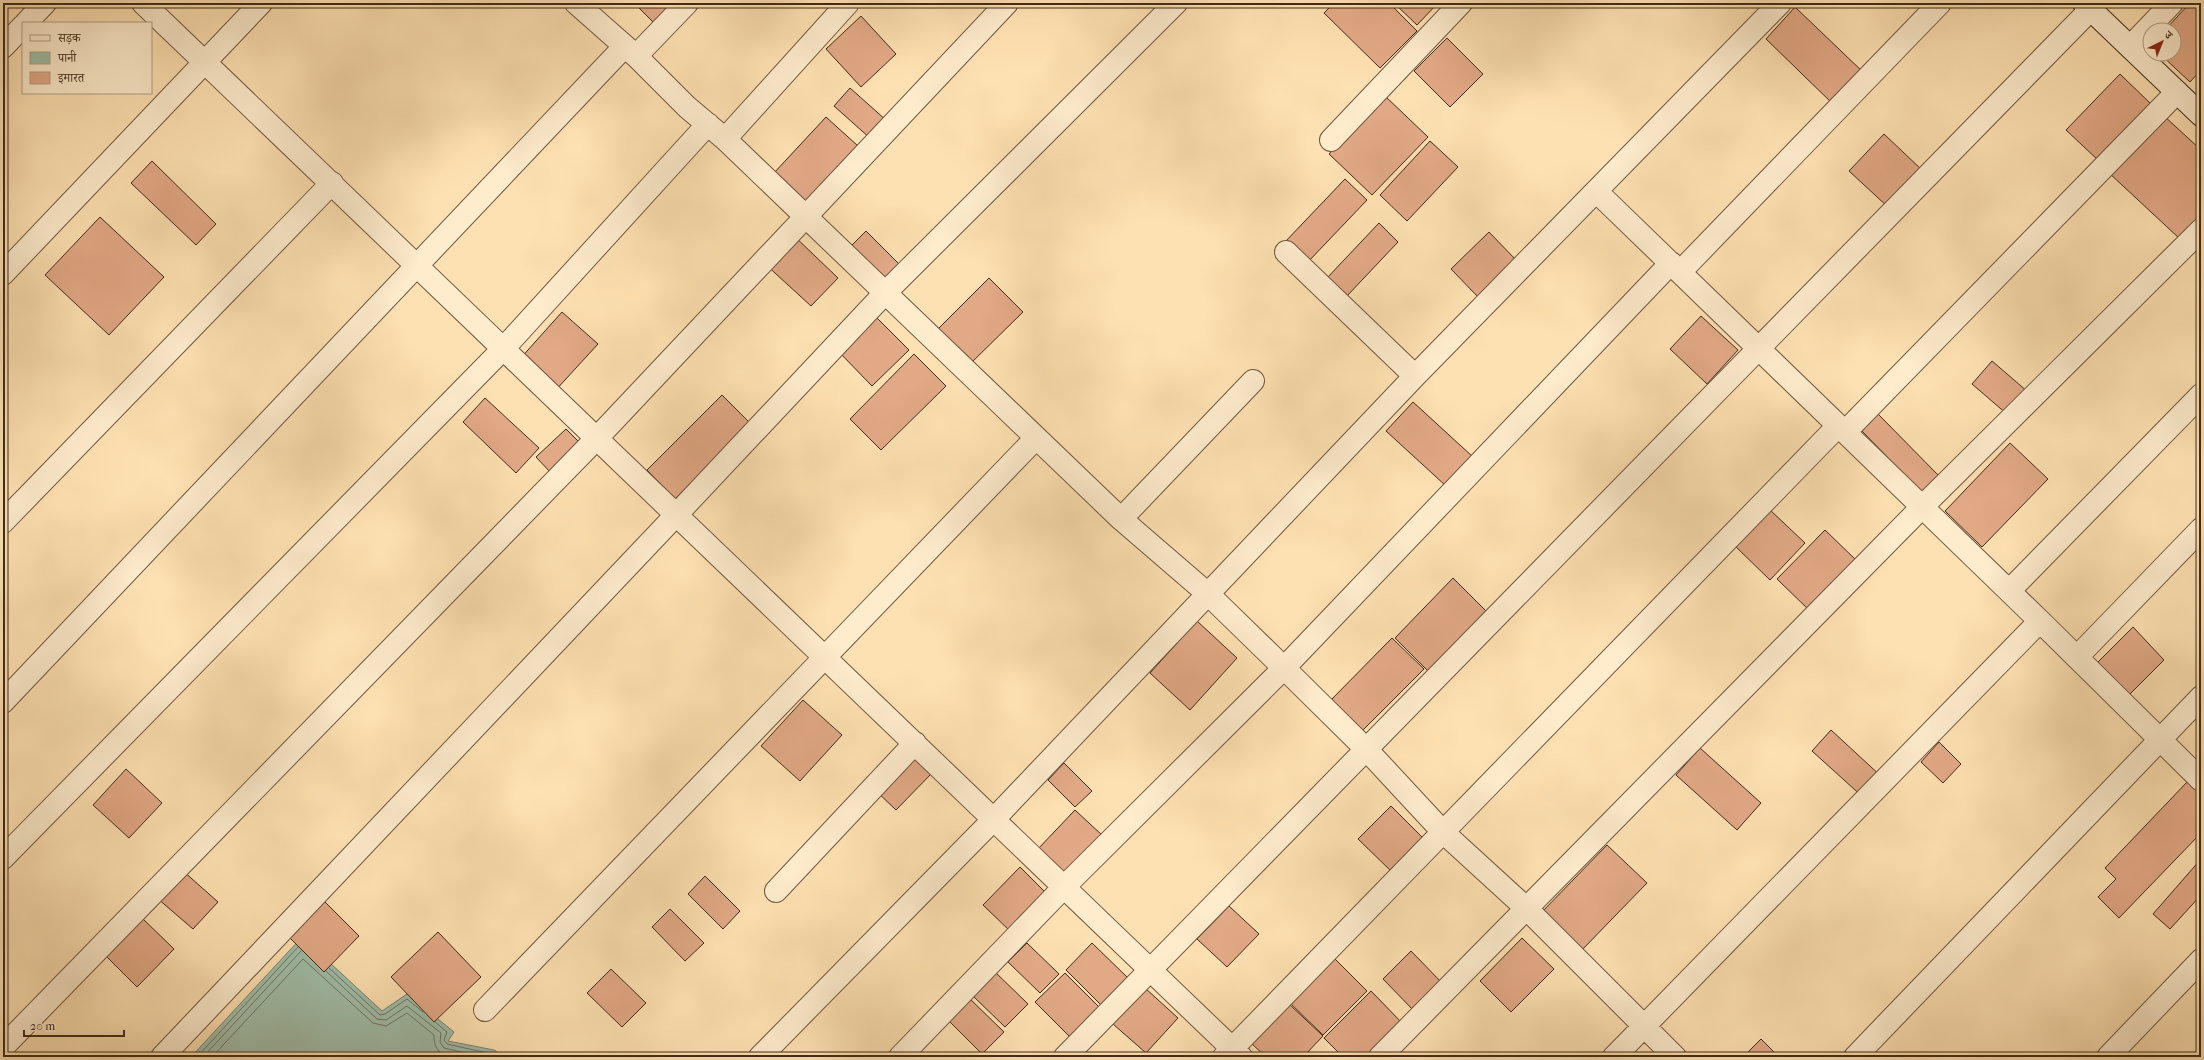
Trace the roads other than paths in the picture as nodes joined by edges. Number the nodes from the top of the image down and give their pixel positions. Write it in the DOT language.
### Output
graph roads {
  1 [pos="45,3"];
  2 [pos="143,3"];
  3 [pos="260,3"];
  4 [pos="576,3"];
  5 [pos="687,3"];
  6 [pos="848,3"];
  7 [pos="1007,3"];
  8 [pos="1176,3"];
  9 [pos="1461,3"];
  10 [pos="1780,3"];
  11 [pos="1940,3"];
  12 [pos="2172,3"];
  13 [pos="2087,6"];
  14 [pos="27,22"];
  15 [pos="22,27"];
  16 [pos="2130,46"];
  17 [pos="3,47"];
  18 [pos="630,51"];
  19 [pos="205,62"];
  20 [pos="2177,92"];
  21 [pos="2201,115"];
  22 [pos="708,124"];
  23 [pos="725,139"];
  24 [pos="1330,140"];
  25 [pos="332,183"];
  26 [pos="1597,192"];
  27 [pos="806,216"];
  28 [pos="2201,230"];
  29 [pos="1286,252"];
  30 [pos="417,265"];
  31 [pos="1675,268"];
  32 [pos="3,274"];
  33 [pos="885,292"];
  34 [pos="504,348"];
  35 [pos="1758,348"];
  36 [pos="1415,376"];
  37 [pos="1253,381"];
  38 [pos="2201,395"];
  39 [pos="1842,429"];
  40 [pos="597,438"];
  41 [pos="1036,438"];
  42 [pos="1922,507"];
  43 [pos="677,514"];
  44 [pos="1121,519"];
  45 [pos="3,522"];
  46 [pos="2201,529"];
  47 [pos="2009,591"];
  48 [pos="1208,594"];
  49 [pos="2040,621"];
  50 [pos="824,656"];
  51 [pos="2076,657"];
  52 [pos="1284,668"];
  53 [pos="2201,697"];
  54 [pos="3,702"];
  55 [pos="2159,740"];
  56 [pos="915,743"];
  57 [pos="1366,749"];
  58 [pos="2201,780"];
  59 [pos="994,819"];
  60 [pos="1444,833"];
  61 [pos="3,858"];
  62 [pos="1064,887"];
  63 [pos="776,891"];
  64 [pos="1527,909"];
  65 [pos="2201,960"];
  66 [pos="1149,969"];
  67 [pos="485,1010"];
  68 [pos="1644,1026"];
  69 [pos="3,1047"];
  70 [pos="1232,1054"];
  71 [pos="162,1057"];
  72 [pos="760,1057"];
  73 [pos="900,1057"];
  74 [pos="1065,1057"];
  75 [pos="1380,1057"];
  76 [pos="1614,1057"];
  77 [pos="1675,1057"];
  78 [pos="1855,1057"];
  79 [pos="2108,1057"];
  1 -- 14 [label="street"];
  2 -- 19 [label="street"];
  3 -- 19 [label="street"];
  4 -- 18 [label="street"];
  5 -- 18 [label="street"];
  6 -- 23 [label="street"];
  7 -- 27 [label="street"];
  8 -- 33 [label="street"];
  9 -- 24 [label="street"];
  10 -- 26 [label="street"];
  11 -- 31 [label="street"];
  12 -- 16 [label="street"];
  13 -- 16 [label="street"];
  13 -- 35 [label="street"];
  15 -- 17 [label="street"];
  16 -- 20 [label="street"];
  18 -- 22 [label="street"];
  18 -- 30 [label="street"];
  19 -- 25 [label="street"];
  19 -- 32 [label="street"];
  20 -- 21 [label="street"];
  20 -- 39 [label="street"];
  22 -- 23 [label="street"];
  22 -- 34 [label="street"];
  23 -- 27 [label="street"];
  25 -- 30 [label="street"];
  25 -- 45 [label="street"];
  26 -- 31 [label="street"];
  26 -- 36 [label="street"];
  27 -- 33 [label="street"];
  27 -- 40 [label="street"];
  28 -- 42 [label="street"];
  29 -- 36 [label="street"];
  30 -- 34 [label="street"];
  30 -- 54 [label="street"];
  31 -- 35 [label="street"];
  31 -- 52 [label="street"];
  33 -- 41 [label="street"];
  33 -- 43 [label="street"];
  34 -- 40 [label="street"];
  34 -- 61 [label="street"];
  35 -- 39 [label="street"];
  35 -- 57 [label="street"];
  36 -- 48 [label="street"];
  37 -- 44 [label="street"];
  38 -- 47 [label="street"];
  39 -- 42 [label="street"];
  39 -- 60 [label="street"];
  40 -- 43 [label="street"];
  40 -- 69 [label="street"];
  41 -- 44 [label="street"];
  41 -- 50 [label="street"];
  42 -- 47 [label="street"];
  42 -- 64 [label="street"];
  43 -- 50 [label="street"];
  43 -- 71 [label="street"];
  44 -- 48 [label="street"];
  46 -- 51 [label="street"];
  47 -- 49 [label="street"];
  48 -- 52 [label="street"];
  48 -- 59 [label="street"];
  49 -- 51 [label="street"];
  49 -- 68 [label="street"];
  50 -- 56 [label="street"];
  50 -- 67 [label="street"];
  51 -- 55 [label="street"];
  52 -- 57 [label="street"];
  52 -- 62 [label="street"];
  53 -- 55 [label="street"];
  55 -- 58 [label="street"];
  55 -- 78 [label="street"];
  56 -- 59 [label="street"];
  56 -- 63 [label="street"];
  57 -- 60 [label="street"];
  57 -- 66 [label="street"];
  59 -- 62 [label="street"];
  59 -- 72 [label="street"];
  60 -- 64 [label="street"];
  60 -- 70 [label="street"];
  62 -- 66 [label="street"];
  62 -- 73 [label="street"];
  64 -- 68 [label="street"];
  64 -- 75 [label="street"];
  65 -- 79 [label="street"];
  66 -- 70 [label="street"];
  66 -- 74 [label="street"];
  68 -- 76 [label="street"];
  68 -- 77 [label="street"];
}
